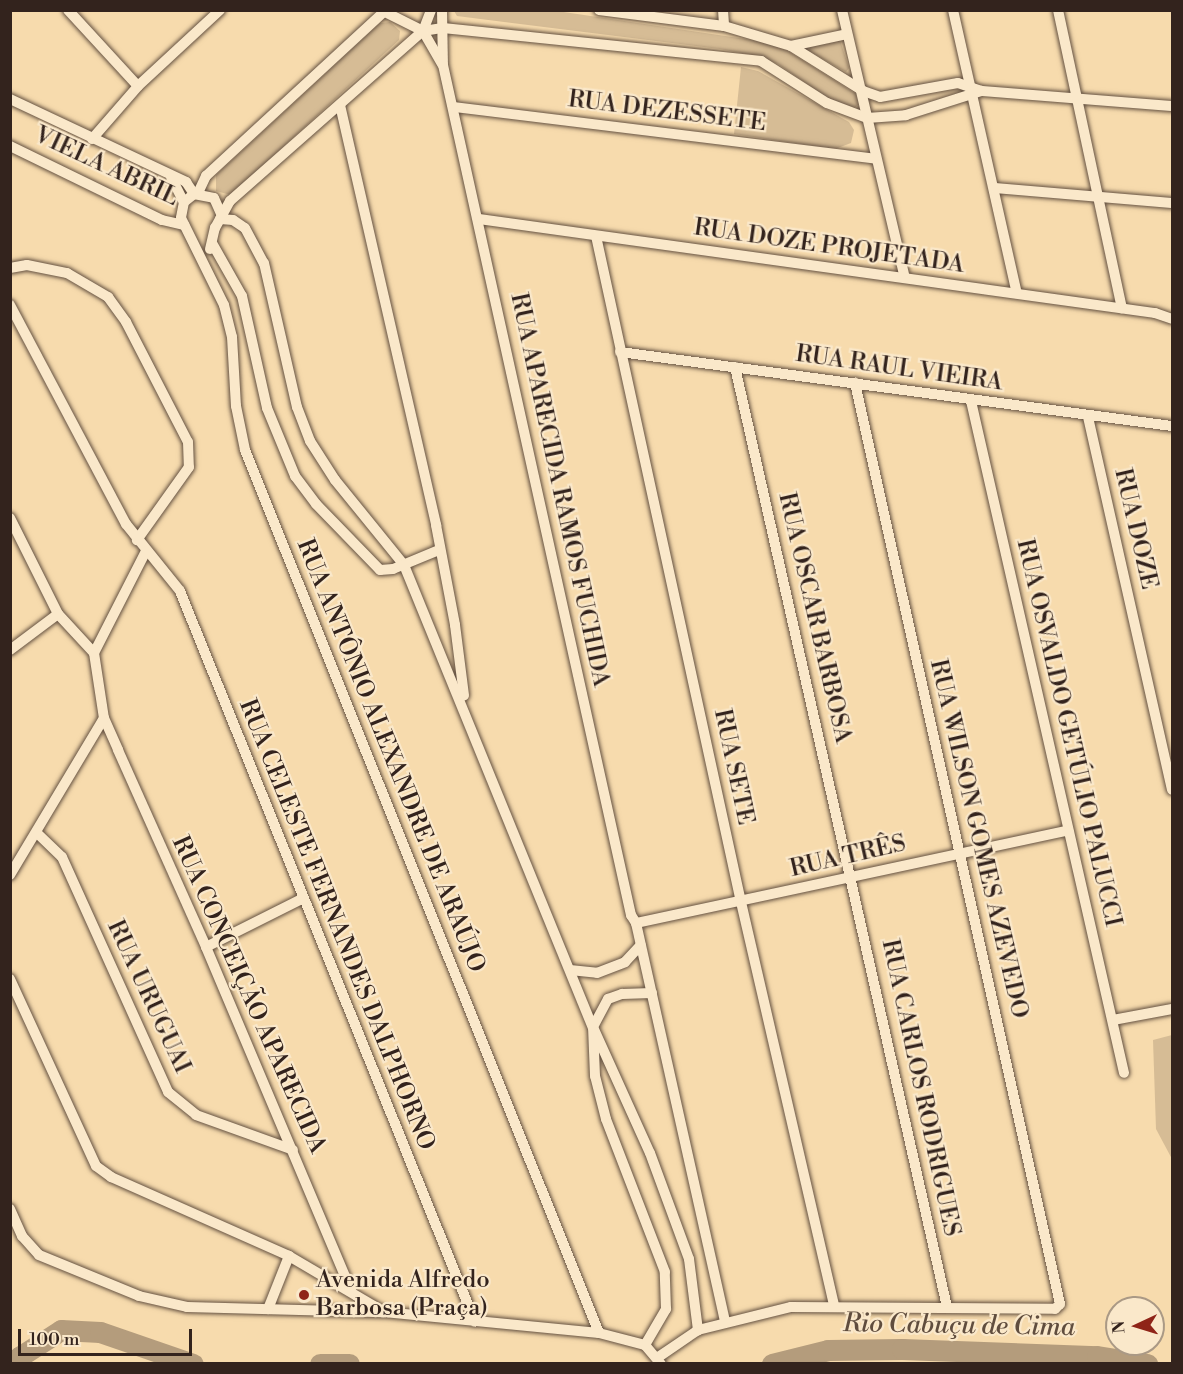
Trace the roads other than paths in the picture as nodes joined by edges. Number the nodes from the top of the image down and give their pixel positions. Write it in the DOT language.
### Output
graph roads {
  1 [pos="68,10"];
  2 [pos="431,10"];
  3 [pos="442,10"];
  4 [pos="599,10"];
  5 [pos="723,10"];
  6 [pos="842,10"];
  7 [pos="953,10"];
  8 [pos="1058,10"];
  9 [pos="218,11"];
  10 [pos="386,11"];
  11 [pos="724,26"];
  12 [pos="443,28"];
  13 [pos="423,31"];
  14 [pos="847,34"];
  15 [pos="791,46"];
  16 [pos="443,65"];
  17 [pos="138,86"];
  18 [pos="975,90"];
  19 [pos="863,91"];
  20 [pos="10,99"];
  21 [pos="1079,100"];
  22 [pos="340,105"];
  23 [pos="1173,106"];
  24 [pos="454,107"];
  25 [pos="867,118"];
  26 [pos="92,139"];
  27 [pos="10,146"];
  28 [pos="876,159"];
  29 [pos="171,177"];
  30 [pos="994,188"];
  31 [pos="196,194"];
  32 [pos="1097,195"];
  33 [pos="184,202"];
  34 [pos="1173,203"];
  35 [pos="479,219"];
  36 [pos="219,221"];
  37 [pos="187,228"];
  38 [pos="596,236"];
  39 [pos="212,243"];
  40 [pos="207,264"];
  41 [pos="10,268"];
  42 [pos="905,278"];
  43 [pos="1017,293"];
  44 [pos="10,305"];
  45 [pos="1122,308"];
  46 [pos="1173,319"];
  47 [pos="620,352"];
  48 [pos="735,367"];
  49 [pos="855,383"];
  50 [pos="971,401"];
  51 [pos="1088,417"];
  52 [pos="1173,426"];
  53 [pos="10,518"];
  54 [pos="137,540"];
  55 [pos="439,550"];
  56 [pos="146,551"];
  57 [pos="404,565"];
  58 [pos="58,614"];
  59 [pos="10,650"];
  60 [pos="94,653"];
  61 [pos="465,708"];
  62 [pos="104,718"];
  63 [pos="1173,790"];
  64 [pos="1068,830"];
  65 [pos="38,834"];
  66 [pos="960,853"];
  67 [pos="10,876"];
  68 [pos="853,878"];
  69 [pos="302,899"];
  70 [pos="741,902"];
  71 [pos="636,923"];
  72 [pos="641,945"];
  73 [pos="206,947"];
  74 [pos="570,970"];
  75 [pos="10,979"];
  76 [pos="652,993"];
  77 [pos="1173,1009"];
  78 [pos="1113,1020"];
  79 [pos="593,1027"];
  80 [pos="1124,1074"];
  81 [pos="293,1150"];
  82 [pos="10,1209"];
  83 [pos="289,1256"];
  84 [pos="351,1291"];
  85 [pos="834,1305"];
  86 [pos="946,1307"];
  87 [pos="268,1309"];
  88 [pos="384,1312"];
  89 [pos="725,1321"];
  90 [pos="475,1322"];
  91 [pos="698,1330"];
  92 [pos="598,1333"];
  93 [pos="645,1345"];
  94 [pos="659,1361"];
  1 -- 17 [label="street"];
  2 -- 13 [label="street"];
  3 -- 12 [label="street, RUA APARECIDA RAMOS FUCHIDA"];
  4 -- 11 [label="street"];
  5 -- 11 [label="street"];
  6 -- 14 [label="street"];
  7 -- 18 [label="street"];
  8 -- 21 [label="street"];
  9 -- 17 [label="street"];
  10 -- 13 [label="street"];
  10 -- 31 [label="street"];
  11 -- 15 [label="street"];
  12 -- 13 [label="street"];
  12 -- 16 [label="street, RUA APARECIDA RAMOS FUCHIDA"];
  12 -- 25 [label="street"];
  13 -- 16 [label="street, RUA APARECIDA RAMOS FUCHIDA"];
  13 -- 22 [label="street"];
  14 -- 15 [label="street"];
  14 -- 19 [label="street"];
  15 -- 19 [label="street"];
  16 -- 24 [label="street, RUA APARECIDA RAMOS FUCHIDA"];
  17 -- 26 [label="street"];
  18 -- 19 [label="street"];
  18 -- 21 [label="street"];
  18 -- 25 [label="street"];
  18 -- 30 [label="street"];
  19 -- 25 [label="street"];
  20 -- 26 [label="street"];
  21 -- 23 [label="street"];
  21 -- 32 [label="street"];
  22 -- 36 [label="street"];
  22 -- 55 [label="street"];
  24 -- 28 [label="street, RUA DEZESSETE"];
  24 -- 35 [label="street, RUA APARECIDA RAMOS FUCHIDA"];
  25 -- 28 [label="street"];
  26 -- 29 [label="street"];
  27 -- 37 [label="street, VIELA ABRIL"];
  28 -- 42 [label="street"];
  29 -- 31 [label="street"];
  29 -- 33 [label="street"];
  30 -- 32 [label="street"];
  30 -- 43 [label="street"];
  31 -- 33 [label="street"];
  31 -- 36 [label="street"];
  32 -- 34 [label="street"];
  32 -- 45 [label="street"];
  33 -- 37 [label="street, RUA ANTÔNIO ALEXANDRE DE ARAÚJO"];
  35 -- 38 [label="street, RUA DOZE PROJETADA"];
  35 -- 71 [label="street, RUA APARECIDA RAMOS FUCHIDA"];
  36 -- 37 [label="street"];
  36 -- 39 [label="street"];
  36 -- 57 [label="street"];
  37 -- 40 [label="street, RUA ANTÔNIO ALEXANDRE DE ARAÚJO"];
  38 -- 42 [label="street, RUA DOZE PROJETADA"];
  38 -- 47 [label="street, RUA SETE"];
  39 -- 40 [label="street"];
  39 -- 57 [label="street"];
  40 -- 92 [label="street, RUA ANTÔNIO ALEXANDRE DE ARAÚJO"];
  41 -- 54 [label="street"];
  42 -- 43 [label="street, RUA DOZE PROJETADA"];
  43 -- 45 [label="street, RUA DOZE PROJETADA"];
  44 -- 54 [label="street, RUA CELESTE FERNANDES DALPHORNO"];
  45 -- 46 [label="street, RUA DOZE PROJETADA"];
  47 -- 48 [label="street, RUA RAUL VIEIRA"];
  47 -- 70 [label="street, RUA SETE"];
  48 -- 49 [label="street, RUA RAUL VIEIRA"];
  48 -- 68 [label="street, RUA OSCAR BARBOSA"];
  49 -- 50 [label="street, RUA RAUL VIEIRA"];
  49 -- 66 [label="street, RUA WILSON GOMES AZEVEDO"];
  50 -- 51 [label="street, RUA RAUL VIEIRA"];
  50 -- 64 [label="street, RUA OSVALDO GETÚLIO PALUCCI"];
  51 -- 52 [label="street, RUA RAUL VIEIRA"];
  51 -- 63 [label="street, RUA DOZE"];
  53 -- 58 [label="street"];
  54 -- 56 [label="street, RUA CELESTE FERNANDES DALPHORNO"];
  55 -- 57 [label="street"];
  55 -- 61 [label="street"];
  56 -- 60 [label="street"];
  56 -- 69 [label="street, RUA CELESTE FERNANDES DALPHORNO"];
  57 -- 61 [label="street"];
  58 -- 59 [label="street"];
  58 -- 60 [label="street"];
  60 -- 62 [label="street, RUA CONCEIÇÃO APARECIDA"];
  61 -- 74 [label="street"];
  62 -- 65 [label="street"];
  62 -- 73 [label="street, RUA CONCEIÇÃO APARECIDA"];
  64 -- 66 [label="street, RUA TRÊS"];
  64 -- 78 [label="street, RUA OSVALDO GETÚLIO PALUCCI"];
  65 -- 67 [label="street"];
  65 -- 81 [label="street, RUA URUGUAI"];
  66 -- 68 [label="street, RUA TRÊS"];
  66 -- 86 [label="street, RUA WILSON GOMES AZEVEDO"];
  68 -- 70 [label="street, RUA TRÊS"];
  68 -- 86 [label="street, RUA CARLOS RODRIGUES"];
  69 -- 73 [label="street"];
  69 -- 90 [label="street, RUA CELESTE FERNANDES DALPHORNO"];
  70 -- 71 [label="street, RUA TRÊS"];
  70 -- 85 [label="street, RUA SETE"];
  71 -- 72 [label="street, RUA APARECIDA RAMOS FUCHIDA"];
  72 -- 74 [label="street"];
  72 -- 76 [label="street, RUA APARECIDA RAMOS FUCHIDA"];
  73 -- 81 [label="street, RUA CONCEIÇÃO APARECIDA"];
  74 -- 79 [label="street"];
  75 -- 83 [label="street"];
  76 -- 79 [label="street"];
  76 -- 89 [label="street, RUA APARECIDA RAMOS FUCHIDA"];
  77 -- 78 [label="street"];
  78 -- 80 [label="street, RUA OSVALDO GETÚLIO PALUCCI"];
  79 -- 91 [label="street"];
  79 -- 93 [label="street"];
  81 -- 84 [label="street, RUA CONCEIÇÃO APARECIDA"];
  82 -- 87 [label="street"];
  83 -- 84 [label="street"];
  83 -- 87 [label="street"];
  84 -- 88 [label="street"];
  85 -- 86 [label="street"];
  85 -- 89 [label="street"];
  87 -- 88 [label="street"];
  88 -- 90 [label="street"];
  89 -- 91 [label="street"];
  90 -- 92 [label="street"];
  91 -- 94 [label="street"];
  92 -- 93 [label="street"];
  93 -- 94 [label="street"];
}
